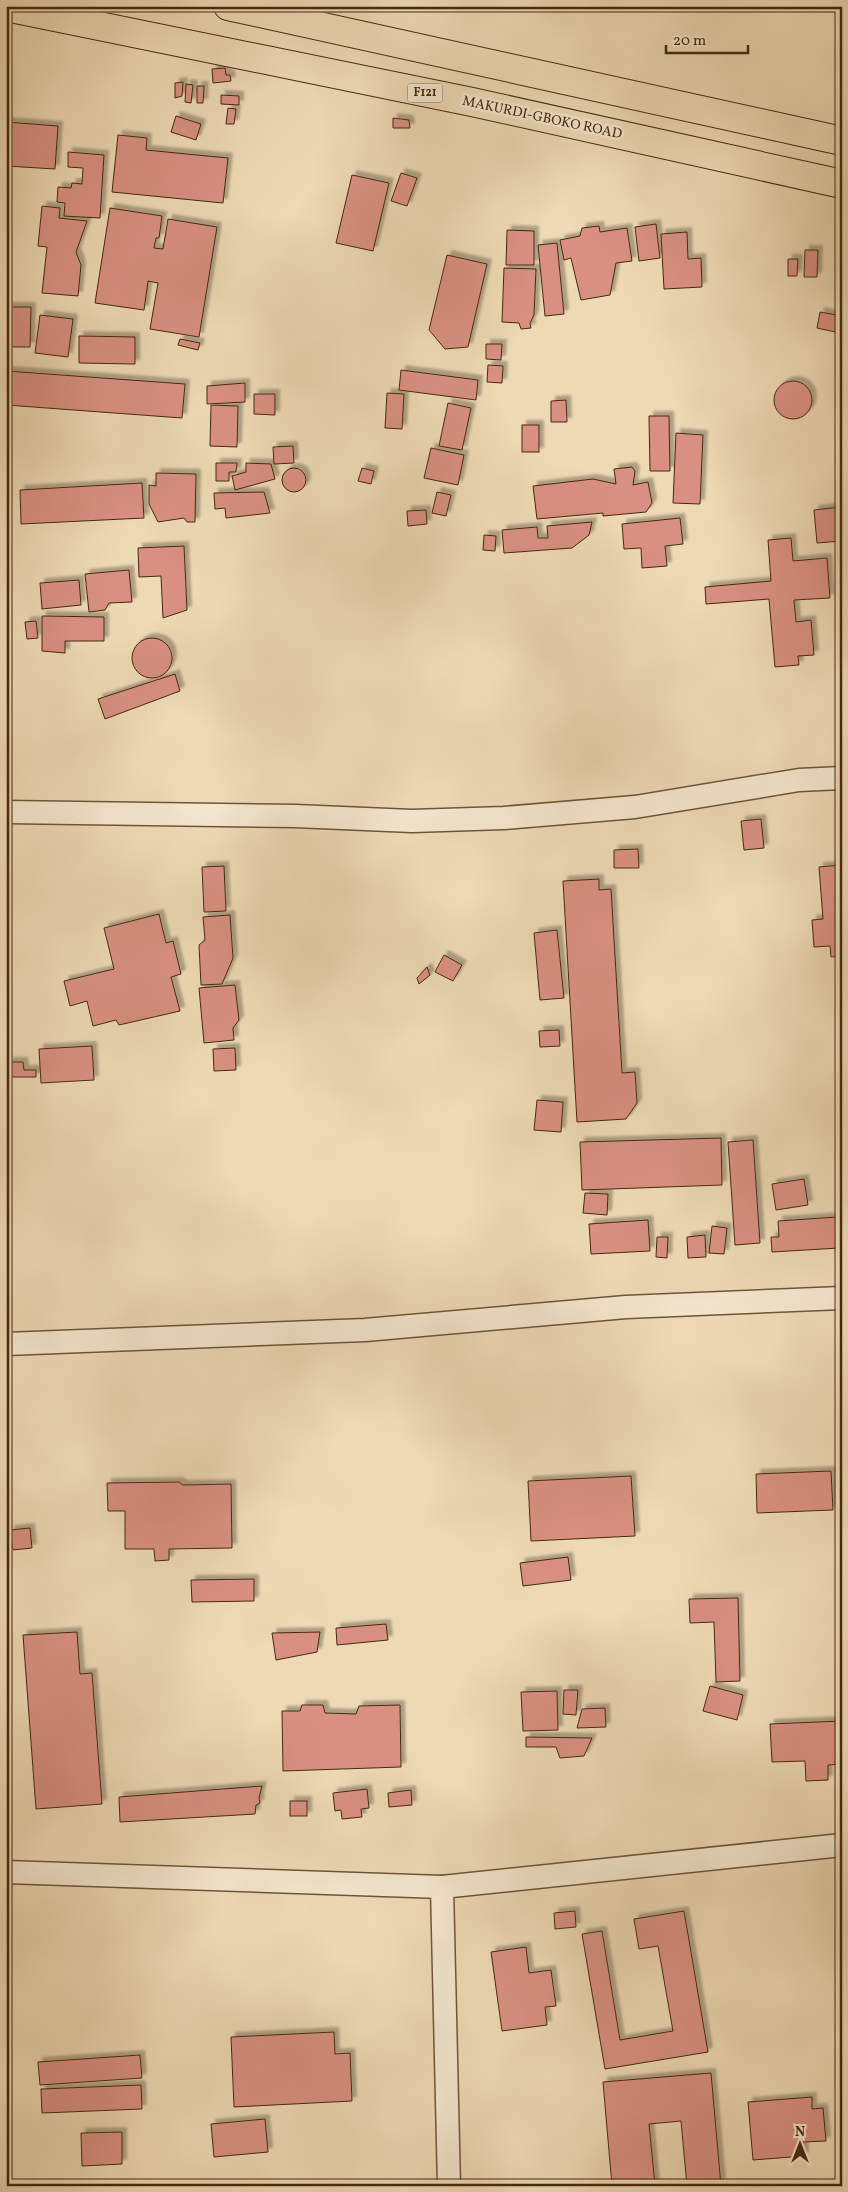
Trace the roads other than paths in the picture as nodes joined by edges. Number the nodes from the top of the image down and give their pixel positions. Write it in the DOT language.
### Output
graph roads {
  1 [pos="228,6"];
  2 [pos="6,7"];
  3 [pos="842,141"];
  4 [pos="842,184"];
  5 [pos="842,778"];
  6 [pos="6,812"];
  7 [pos="842,1298"];
  8 [pos="6,1344"];
  9 [pos="842,1845"];
  10 [pos="6,1872"];
  11 [pos="442,1887"];
  12 [pos="449,2186"];
  1 -- 3 [label="main road"];
  2 -- 4 [label="main road, MAKURDI-GBOKO ROAD / F121"];
  5 -- 6 [label="street"];
  7 -- 8 [label="street"];
  9 -- 11 [label="street"];
  10 -- 11 [label="street"];
  11 -- 12 [label="street"];
}
